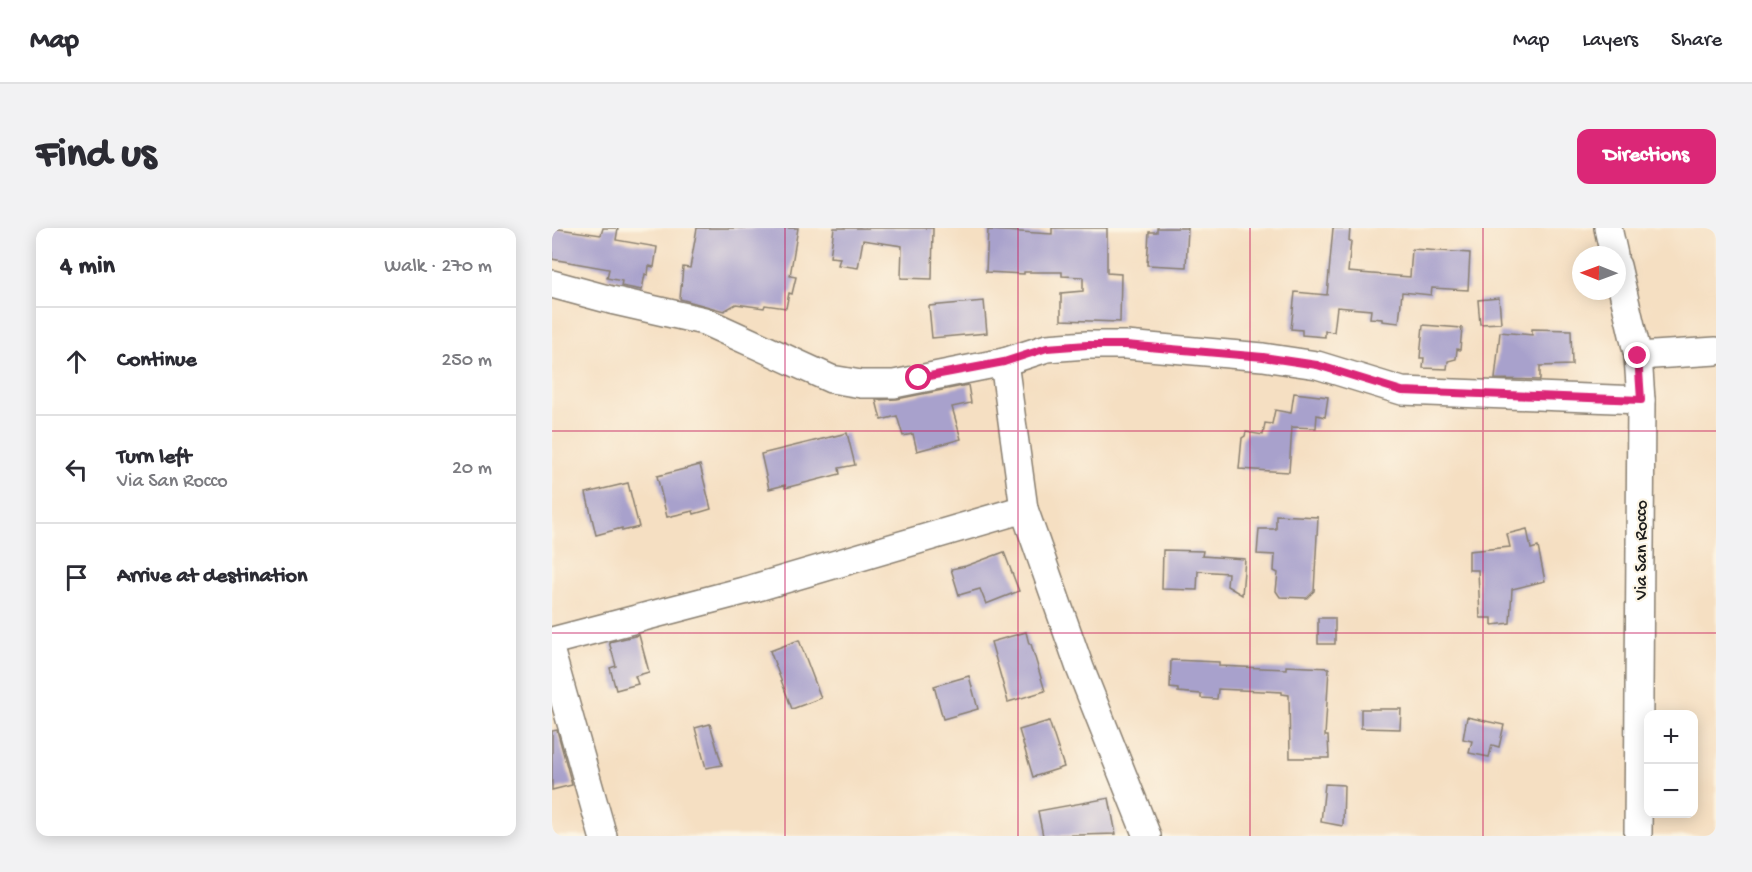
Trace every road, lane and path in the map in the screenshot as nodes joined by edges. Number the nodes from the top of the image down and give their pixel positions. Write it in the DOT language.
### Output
graph roads {
  1 [pos="1608,228"];
  2 [pos="1612,246"];
  3 [pos="552,284"];
  4 [pos="1625,300"];
  5 [pos="1716,351"];
  6 [pos="1638,356"];
  7 [pos="1004,362"];
  8 [pos="1641,400"];
  9 [pos="1024,509"];
  10 [pos="552,641"];
  11 [pos="552,656"];
  12 [pos="1645,835"];
  13 [pos="603,836"];
  14 [pos="1147,836"];
  1 -- 2 [label="street"];
  3 -- 7 [label="street"];
  4 -- 6 [label="street, Via San Rocco"];
  5 -- 6 [label="street"];
  6 -- 8 [label="street, Via San Rocco"];
  7 -- 8 [label="street"];
  7 -- 9 [label="street"];
  8 -- 12 [label="street, Via San Rocco"];
  9 -- 10 [label="street"];
  9 -- 14 [label="street"];
  11 -- 13 [label="street"];
}
